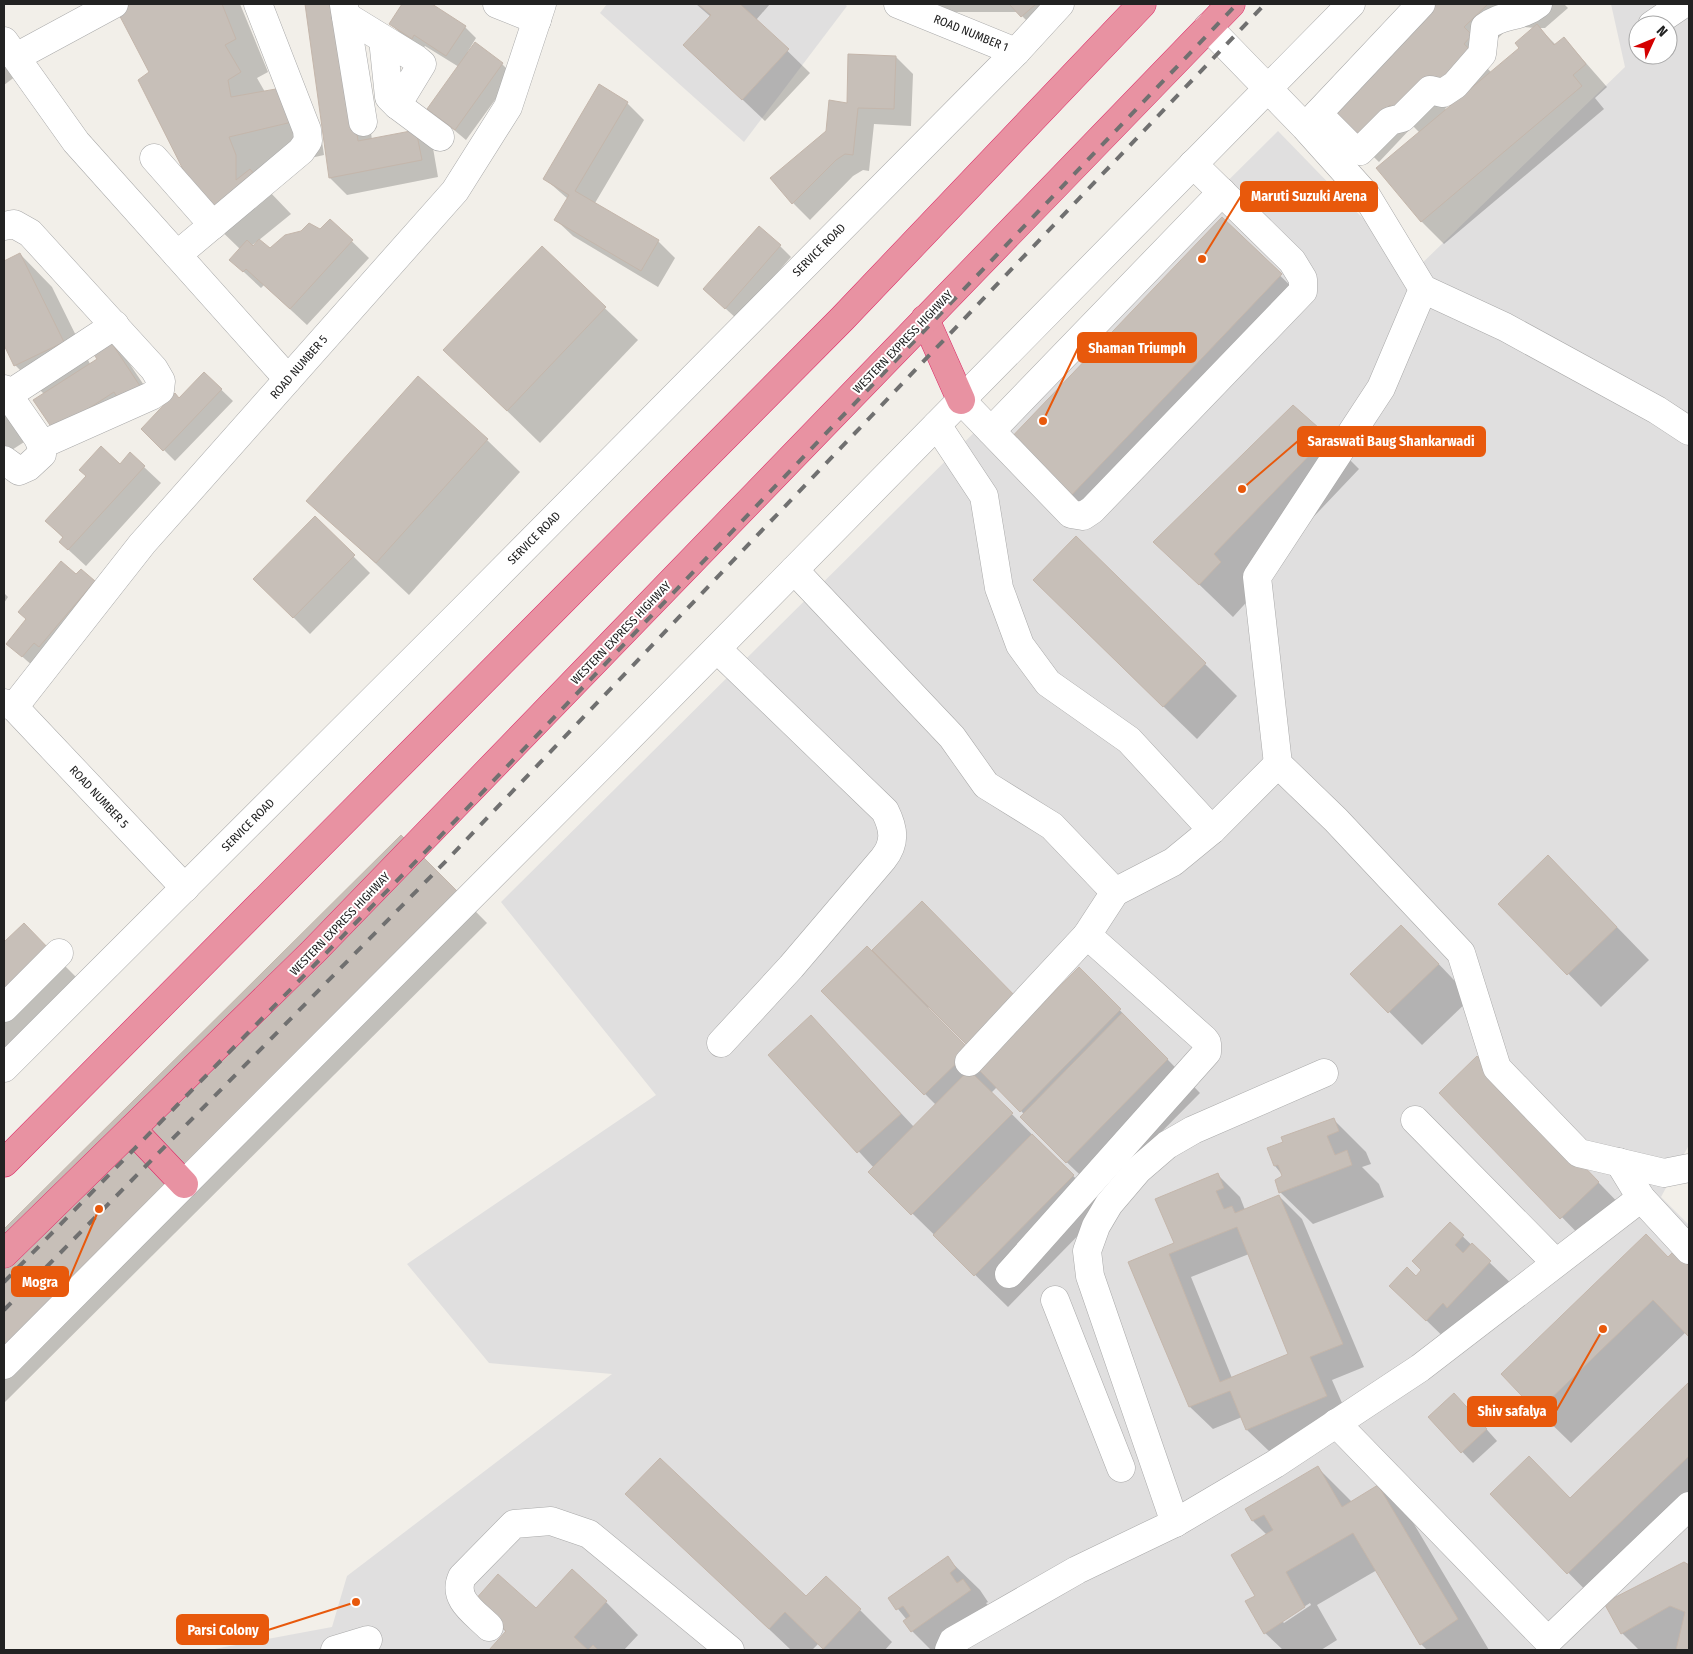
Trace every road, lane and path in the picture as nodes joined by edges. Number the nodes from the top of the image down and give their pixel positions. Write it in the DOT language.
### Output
graph roads {
  1 [pos="114,4"];
  2 [pos="258,4"];
  3 [pos="497,4"];
  4 [pos="898,4"];
  5 [pos="1060,4"];
  6 [pos="1142,4"];
  7 [pos="1231,4"];
  8 [pos="1352,4"];
  9 [pos="1421,4"];
  10 [pos="1538,4"];
  11 [pos="1683,4"];
  12 [pos="345,10"];
  13 [pos="539,12"];
  14 [pos="1667,15"];
  15 [pos="1208,27"];
  16 [pos="383,39"];
  17 [pos="10,49"];
  18 [pos="1016,52"];
  19 [pos="1267,88"];
  20 [pos="397,106"];
  21 [pos="1311,121"];
  22 [pos="363,122"];
  23 [pos="440,138"];
  24 [pos="154,158"];
  25 [pos="1193,164"];
  26 [pos="1222,192"];
  27 [pos="213,225"];
  28 [pos="4,226"];
  29 [pos="177,255"];
  30 [pos="1423,290"];
  31 [pos="924,319"];
  32 [pos="115,325"];
  33 [pos="288,379"];
  34 [pos="6,392"];
  35 [pos="961,400"];
  36 [pos="937,425"];
  37 [pos="991,431"];
  38 [pos="1689,431"];
  39 [pos="41,445"];
  40 [pos="4,460"];
  41 [pos="794,570"];
  42 [pos="717,649"];
  43 [pos="9,705"];
  44 [pos="1278,764"];
  45 [pos="1212,830"];
  46 [pos="185,888"];
  47 [pos="1115,892"];
  48 [pos="1087,935"];
  49 [pos="59,954"];
  50 [pos="4,1008"];
  51 [pos="721,1043"];
  52 [pos="969,1062"];
  53 [pos="4,1068"];
  54 [pos="1324,1072"];
  55 [pos="1415,1120"];
  56 [pos="132,1129"];
  57 [pos="1618,1162"];
  58 [pos="4,1163"];
  59 [pos="1689,1168"];
  60 [pos="184,1184"];
  61 [pos="1641,1198"];
  62 [pos="1689,1250"];
  63 [pos="4,1254"];
  64 [pos="1555,1262"];
  65 [pos="1009,1274"];
  66 [pos="1055,1300"];
  67 [pos="4,1365"];
  68 [pos="1121,1368"];
  69 [pos="1087,1381"];
  70 [pos="1336,1423"];
  71 [pos="1121,1468"];
  72 [pos="1689,1506"];
  73 [pos="1175,1523"];
  74 [pos="489,1626"];
  75 [pos="368,1640"];
  76 [pos="335,1650"];
  77 [pos="730,1650"];
  78 [pos="950,1650"];
  1 -- 17 [label="street"];
  2 -- 27 [label="street"];
  3 -- 13 [label="street"];
  4 -- 18 [label="street, ROAD NUMBER 1"];
  5 -- 18 [label="street, SERVICE ROAD"];
  6 -- 58 [label="highway"];
  7 -- 15 [label="highway, WESTERN EXPRESS HIGHWAY"];
  8 -- 19 [label="street"];
  9 -- 21 [label="street"];
  10 -- 21 [label="street"];
  11 -- 14 [label="street"];
  12 -- 16 [label="street"];
  12 -- 22 [label="street"];
  13 -- 33 [label="street, ROAD NUMBER 5"];
  15 -- 19 [label="street"];
  15 -- 31 [label="highway, WESTERN EXPRESS HIGHWAY"];
  16 -- 20 [label="street"];
  16 -- 20 [label="street"];
  17 -- 29 [label="street"];
  18 -- 46 [label="street, SERVICE ROAD"];
  19 -- 21 [label="street"];
  19 -- 25 [label="street"];
  20 -- 23 [label="street"];
  21 -- 30 [label="street"];
  24 -- 27 [label="street"];
  25 -- 26 [label="street"];
  25 -- 35 [label="street"];
  26 -- 37 [label="street"];
  26 -- 37 [label="street"];
  27 -- 29 [label="street"];
  28 -- 32 [label="street"];
  29 -- 33 [label="street"];
  30 -- 38 [label="street"];
  30 -- 44 [label="street"];
  31 -- 35 [label="highway"];
  31 -- 56 [label="highway, WESTERN EXPRESS HIGHWAY"];
  32 -- 34 [label="street"];
  32 -- 39 [label="street"];
  33 -- 43 [label="street, ROAD NUMBER 5"];
  34 -- 39 [label="street"];
  35 -- 36 [label="street"];
  35 -- 37 [label="street"];
  36 -- 41 [label="street"];
  36 -- 45 [label="street"];
  39 -- 40 [label="street"];
  41 -- 42 [label="street"];
  41 -- 47 [label="street"];
  42 -- 51 [label="street"];
  42 -- 60 [label="street"];
  43 -- 46 [label="street, ROAD NUMBER 5"];
  44 -- 45 [label="street"];
  44 -- 57 [label="street"];
  45 -- 47 [label="street"];
  46 -- 53 [label="street, SERVICE ROAD"];
  47 -- 48 [label="street"];
  48 -- 52 [label="street"];
  48 -- 65 [label="street"];
  49 -- 50 [label="street"];
  54 -- 68 [label="street"];
  55 -- 64 [label="street"];
  56 -- 60 [label="highway"];
  56 -- 63 [label="highway, WESTERN EXPRESS HIGHWAY"];
  57 -- 59 [label="street"];
  57 -- 61 [label="street"];
  60 -- 67 [label="street"];
  61 -- 62 [label="street"];
  61 -- 64 [label="street"];
  64 -- 70 [label="street"];
  66 -- 69 [label="street"];
  68 -- 69 [label="street"];
  68 -- 73 [label="street"];
  69 -- 71 [label="street"];
  70 -- 72 [label="street"];
  70 -- 73 [label="street"];
  73 -- 78 [label="street"];
  74 -- 77 [label="street"];
  75 -- 76 [label="street"];
}
